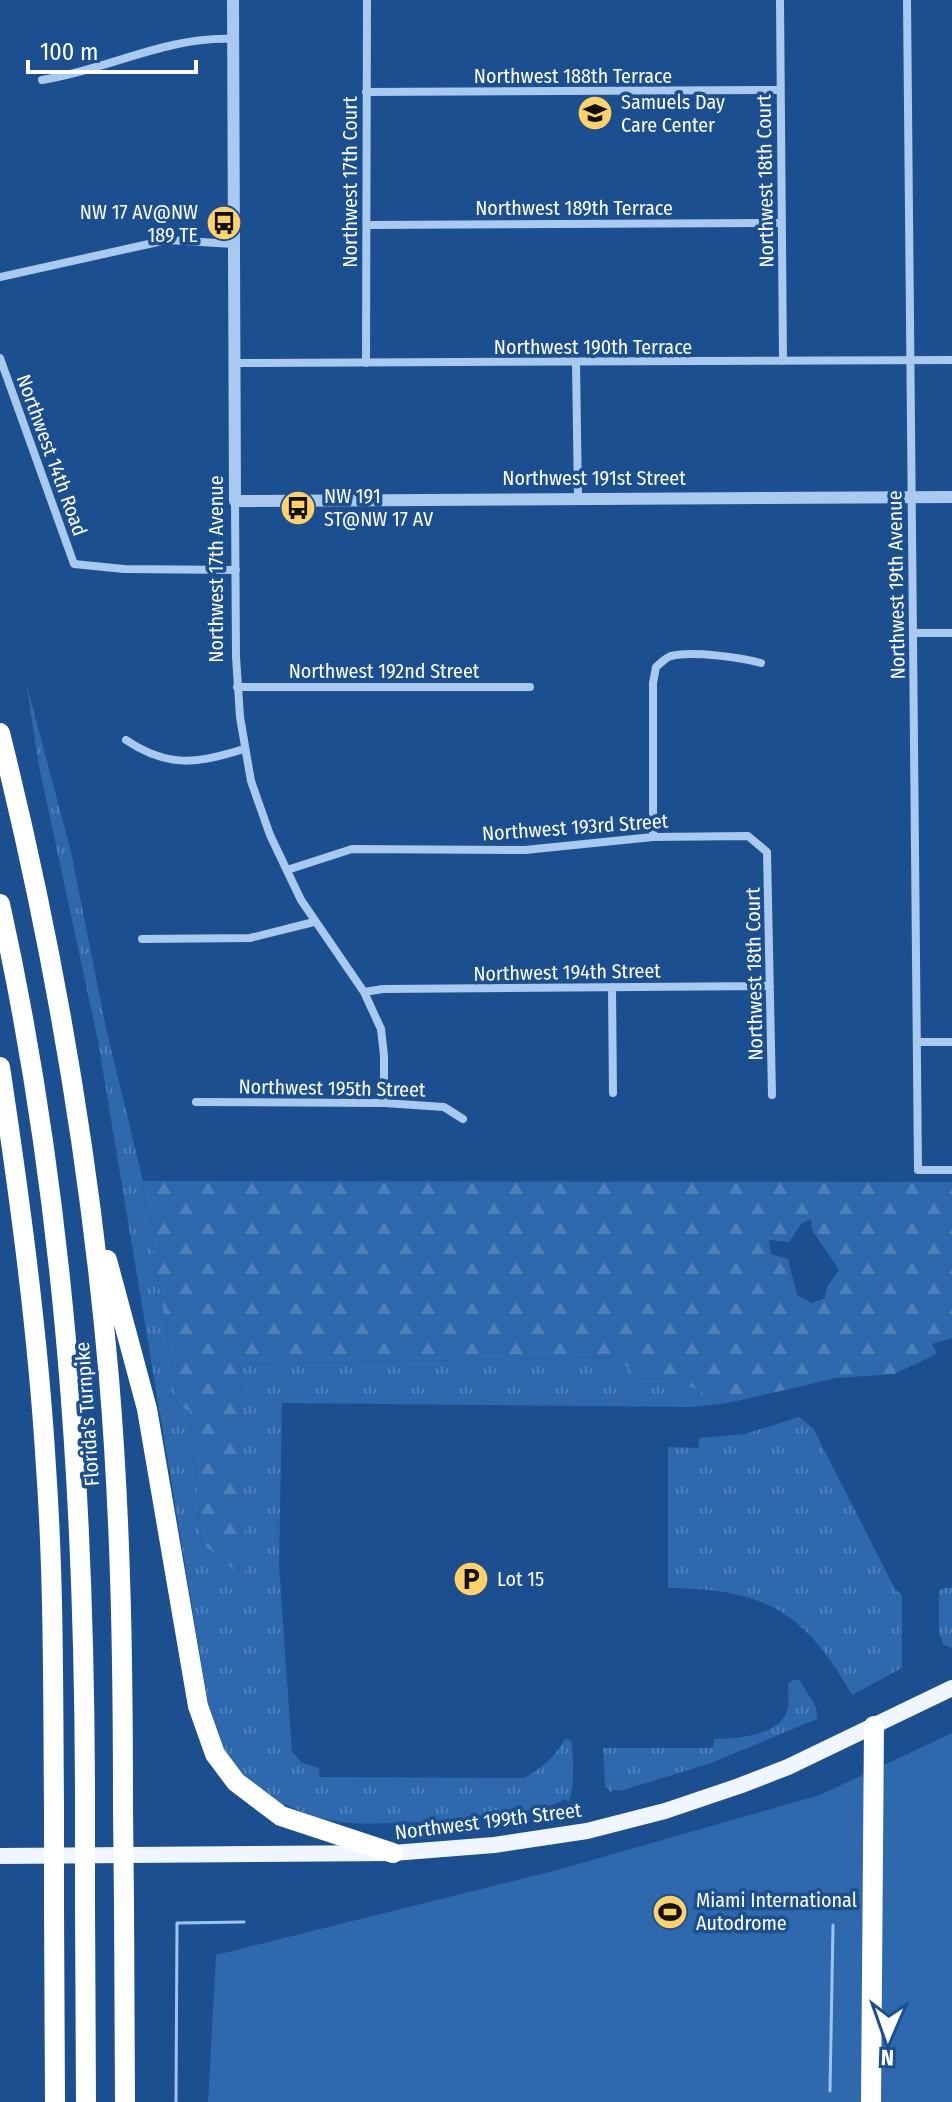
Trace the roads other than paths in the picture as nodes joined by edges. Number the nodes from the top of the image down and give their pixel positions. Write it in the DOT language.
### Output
graph roads {
  1 [pos="233,0"];
  2 [pos="367,0"];
  3 [pos="780,0"];
  4 [pos="907,0"];
  5 [pos="233,39"];
  6 [pos="42,80"];
  7 [pos="780,90"];
  8 [pos="366,92"];
  9 [pos="781,223"];
  10 [pos="367,225"];
  11 [pos="234,244"];
  12 [pos="0,277"];
  13 [pos="0,358"];
  14 [pos="910,360"];
  15 [pos="952,360"];
  16 [pos="783,361"];
  17 [pos="235,363"];
  18 [pos="366,363"];
  19 [pos="576,363"];
  20 [pos="911,497"];
  21 [pos="952,497"];
  22 [pos="578,498"];
  23 [pos="235,501"];
  24 [pos="236,570"];
  25 [pos="913,633"];
  26 [pos="952,633"];
  27 [pos="761,663"];
  28 [pos="237,687"];
  29 [pos="530,687"];
  30 [pos="0,733"];
  31 [pos="126,740"];
  32 [pos="244,749"];
  33 [pos="653,837"];
  34 [pos="767,852"];
  35 [pos="287,870"];
  36 [pos="0,904"];
  37 [pos="314,922"];
  38 [pos="142,939"];
  39 [pos="770,986"];
  40 [pos="612,987"];
  41 [pos="364,992"];
  42 [pos="917,1042"];
  43 [pos="952,1042"];
  44 [pos="0,1067"];
  45 [pos="613,1093"];
  46 [pos="772,1095"];
  47 [pos="196,1102"];
  48 [pos="384,1103"];
  49 [pos="463,1119"];
  50 [pos="952,1170"];
  51 [pos="89,1189"];
  52 [pos="952,1688"];
  53 [pos="874,1726"];
  54 [pos="393,1853"];
  55 [pos="0,1856"];
  56 [pos="55,2102"];
  57 [pos="86,2102"];
  58 [pos="125,2102"];
  59 [pos="871,2102"];
  1 -- 5 [label="street, Northwest 17th Avenue"];
  2 -- 8 [label="street, Northwest 17th Court"];
  3 -- 7 [label="street, Northwest 18th Court"];
  4 -- 14 [label="street, Northwest 19th Avenue"];
  5 -- 6 [label="street"];
  5 -- 11 [label="street, Northwest 17th Avenue"];
  7 -- 8 [label="street, Northwest 188th Terrace"];
  7 -- 9 [label="street, Northwest 18th Court"];
  8 -- 10 [label="street, Northwest 17th Court"];
  9 -- 10 [label="street, Northwest 189th Terrace"];
  9 -- 16 [label="street, Northwest 18th Court"];
  10 -- 18 [label="street, Northwest 17th Court"];
  11 -- 12 [label="street"];
  11 -- 17 [label="street, Northwest 17th Avenue"];
  13 -- 24 [label="street, Northwest 14th Road"];
  14 -- 15 [label="street, Northwest 190th Terrace"];
  14 -- 16 [label="street, Northwest 190th Terrace"];
  14 -- 20 [label="street, Northwest 19th Avenue"];
  16 -- 19 [label="street, Northwest 190th Terrace"];
  17 -- 18 [label="street, Northwest 190th Terrace"];
  17 -- 23 [label="street, Northwest 17th Avenue"];
  18 -- 19 [label="street, Northwest 190th Terrace"];
  19 -- 22 [label="street"];
  20 -- 21 [label="street, Northwest 191st Street"];
  20 -- 22 [label="street, Northwest 191st Street"];
  20 -- 25 [label="street, Northwest 19th Avenue"];
  22 -- 23 [label="street, Northwest 191st Street"];
  23 -- 24 [label="street, Northwest 17th Avenue"];
  24 -- 28 [label="street, Northwest 17th Avenue"];
  25 -- 26 [label="street"];
  25 -- 42 [label="street, Northwest 19th Avenue"];
  27 -- 33 [label="street"];
  28 -- 29 [label="street, Northwest 192nd Street"];
  28 -- 32 [label="street, Northwest 17th Avenue"];
  30 -- 51 [label="highway, Florida's Turnpike"];
  31 -- 32 [label="street"];
  32 -- 35 [label="street, Northwest 17th Avenue"];
  33 -- 34 [label="street, Northwest 193rd Street"];
  33 -- 35 [label="street, Northwest 193rd Street"];
  34 -- 39 [label="street, Northwest 18th Court"];
  35 -- 37 [label="street, Northwest 17th Avenue"];
  36 -- 57 [label="highway, Florida's Turnpike, bridge"];
  37 -- 38 [label="street"];
  37 -- 41 [label="street, Northwest 17th Avenue"];
  39 -- 40 [label="street, Northwest 194th Street"];
  39 -- 46 [label="street, Northwest 18th Court"];
  40 -- 41 [label="street, Northwest 194th Street"];
  40 -- 45 [label="street"];
  41 -- 48 [label="street, Northwest 17th Avenue"];
  42 -- 43 [label="street"];
  42 -- 50 [label="street, Northwest 19th Avenue"];
  44 -- 56 [label="highway, bridge"];
  47 -- 48 [label="street, Northwest 195th Street"];
  48 -- 49 [label="street, Northwest 195th Street"];
  51 -- 54 [label="highway"];
  51 -- 58 [label="highway, Florida's Turnpike, bridge"];
  52 -- 53 [label="main road, Northwest 199th Street"];
  53 -- 54 [label="main road, Northwest 199th Street"];
  53 -- 59 [label="highway"];
  54 -- 55 [label="main road, Northwest 199th Street"];
}
